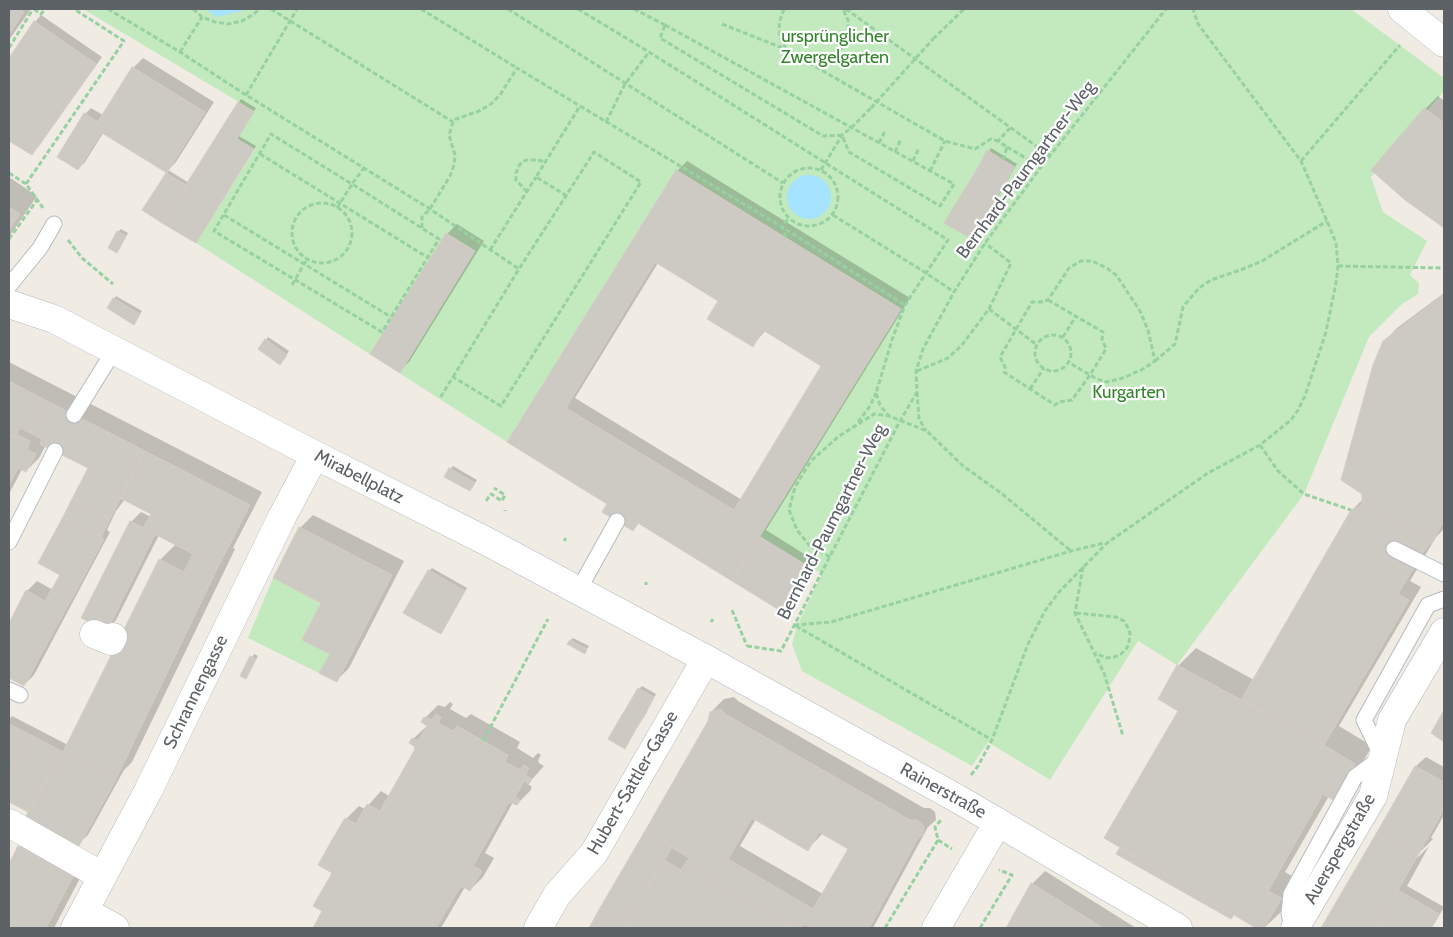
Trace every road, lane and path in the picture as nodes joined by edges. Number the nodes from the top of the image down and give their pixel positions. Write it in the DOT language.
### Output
graph roads {
  1 [pos="34,9"];
  2 [pos="45,9"];
  3 [pos="74,9"];
  4 [pos="109,9"];
  5 [pos="193,9"];
  6 [pos="259,9"];
  7 [pos="271,9"];
  8 [pos="297,9"];
  9 [pos="421,9"];
  10 [pos="508,9"];
  11 [pos="578,9"];
  12 [pos="634,9"];
  13 [pos="784,9"];
  14 [pos="845,9"];
  15 [pos="964,9"];
  16 [pos="1166,9"];
  17 [pos="1193,9"];
  18 [pos="1402,9"];
  19 [pos="202,17"];
  20 [pos="290,21"];
  21 [pos="722,24"];
  22 [pos="665,25"];
  23 [pos="1444,43"];
  24 [pos="1400,45"];
  25 [pos="9,48"];
  26 [pos="786,49"];
  27 [pos="180,52"];
  28 [pos="649,52"];
  29 [pos="809,63"];
  30 [pos="516,68"];
  31 [pos="625,84"];
  32 [pos="246,95"];
  33 [pos="580,106"];
  34 [pos="453,122"];
  35 [pos="606,122"];
  36 [pos="851,128"];
  37 [pos="1010,128"];
  38 [pos="885,131"];
  39 [pos="842,135"];
  40 [pos="901,139"];
  41 [pos="945,141"];
  42 [pos="998,141"];
  43 [pos="879,143"];
  44 [pos="1007,147"];
  45 [pos="919,148"];
  46 [pos="895,152"];
  47 [pos="260,153"];
  48 [pos="1050,156"];
  49 [pos="1003,160"];
  50 [pos="1301,161"];
  51 [pos="546,162"];
  52 [pos="913,162"];
  53 [pos="825,164"];
  54 [pos="1041,167"];
  55 [pos="364,168"];
  56 [pos="821,170"];
  57 [pos="930,171"];
  58 [pos="9,173"];
  59 [pos="536,177"];
  60 [pos="783,183"];
  61 [pos="26,184"];
  62 [pos="352,184"];
  63 [pos="527,192"];
  64 [pos="32,194"];
  65 [pos="567,196"];
  66 [pos="37,200"];
  67 [pos="340,203"];
  68 [pos="337,208"];
  69 [pos="430,209"];
  70 [pos="224,215"];
  71 [pos="833,215"];
  72 [pos="788,218"];
  73 [pos="1328,220"];
  74 [pos="54,224"];
  75 [pos="782,227"];
  76 [pos="422,228"];
  77 [pos="786,237"];
  78 [pos="9,239"];
  79 [pos="984,243"];
  80 [pos="490,250"];
  81 [pos="427,257"];
  82 [pos="307,259"];
  83 [pos="304,264"];
  84 [pos="1338,266"];
  85 [pos="1444,268"];
  86 [pos="519,269"];
  87 [pos="926,273"];
  88 [pos="295,280"];
  89 [pos="292,285"];
  90 [pos="9,286"];
  91 [pos="954,292"];
  92 [pos="1048,300"];
  93 [pos="9,304"];
  94 [pos="906,306"];
  95 [pos="989,310"];
  96 [pos="1076,316"];
  97 [pos="391,317"];
  98 [pos="1016,330"];
  99 [pos="1063,338"];
  100 [pos="1037,345"];
  101 [pos="115,350"];
  102 [pos="1155,361"];
  103 [pos="1068,362"];
  104 [pos="1044,368"];
  105 [pos="916,371"];
  106 [pos="1090,375"];
  107 [pos="453,377"];
  108 [pos="1030,389"];
  109 [pos="917,392"];
  110 [pos="876,393"];
  111 [pos="440,398"];
  112 [pos="74,415"];
  113 [pos="889,416"];
  114 [pos="900,421"];
  115 [pos="857,424"];
  116 [pos="927,431"];
  117 [pos="1260,445"];
  118 [pos="55,451"];
  119 [pos="315,455"];
  120 [pos="811,461"];
  121 [pos="805,462"];
  122 [pos="494,488"];
  123 [pos="486,501"];
  124 [pos="1351,510"];
  125 [pos="617,521"];
  126 [pos="9,542"];
  127 [pos="1107,542"];
  128 [pos="1394,549"];
  129 [pos="1071,551"];
  130 [pos="830,557"];
  131 [pos="1083,566"];
  132 [pos="1444,574"];
  133 [pos="578,591"];
  134 [pos="1444,599"];
  135 [pos="732,610"];
  136 [pos="1075,613"];
  137 [pos="548,619"];
  138 [pos="794,625"];
  139 [pos="1444,632"];
  140 [pos="1095,652"];
  141 [pos="706,659"];
  142 [pos="1123,736"];
  143 [pos="992,740"];
  144 [pos="483,741"];
  145 [pos="1382,757"];
  146 [pos="970,776"];
  147 [pos="998,822"];
  148 [pos="9,823"];
  149 [pos="936,827"];
  150 [pos="1012,875"];
  151 [pos="102,876"];
  152 [pos="79,920"];
  153 [pos="115,928"];
  154 [pos="538,928"];
  155 [pos="885,928"];
  156 [pos="936,928"];
  157 [pos="980,928"];
  158 [pos="1178,928"];
  159 [pos="1293,928"];
  1 -- 2 [label="path"];
  1 -- 25 [label="path"];
  3 -- 61 [label="path"];
  4 -- 27 [label="path"];
  5 -- 19 [label="path"];
  6 -- 19 [label="path"];
  7 -- 20 [label="path"];
  8 -- 20 [label="path"];
  9 -- 30 [label="path"];
  10 -- 31 [label="path"];
  11 -- 28 [label="path"];
  12 -- 22 [label="path"];
  13 -- 26 [label="path"];
  14 -- 29 [label="path"];
  14 -- 37 [label="path"];
  15 -- 36 [label="path, bridge"];
  16 -- 48 [label="path, Bernhard-Paumgartner-Weg"];
  17 -- 50 [label="path"];
  18 -- 23 [label="street"];
  19 -- 27 [label="path"];
  20 -- 32 [label="path"];
  20 -- 34 [label="path"];
  21 -- 26 [label="path"];
  22 -- 36 [label="path"];
  22 -- 39 [label="path"];
  24 -- 50 [label="path"];
  26 -- 29 [label="path"];
  27 -- 32 [label="path"];
  28 -- 31 [label="path"];
  28 -- 53 [label="path"];
  29 -- 41 [label="path"];
  30 -- 33 [label="path"];
  30 -- 34 [label="path"];
  31 -- 35 [label="path"];
  31 -- 60 [label="path"];
  32 -- 55 [label="path"];
  33 -- 35 [label="path"];
  33 -- 51 [label="path"];
  34 -- 69 [label="path"];
  35 -- 75 [label="path"];
  36 -- 39 [label="path"];
  36 -- 43 [label="path"];
  37 -- 42 [label="path"];
  37 -- 48 [label="path"];
  38 -- 43 [label="path"];
  39 -- 53 [label="path"];
  39 -- 57 [label="path"];
  40 -- 46 [label="path"];
  41 -- 42 [label="path"];
  41 -- 57 [label="path"];
  42 -- 44 [label="path"];
  43 -- 46 [label="path"];
  44 -- 49 [label="path"];
  44 -- 54 [label="path"];
  45 -- 52 [label="path"];
  46 -- 52 [label="path"];
  47 -- 62 [label="path"];
  47 -- 67 [label="path"];
  47 -- 70 [label="path"];
  48 -- 54 [label="path, Bernhard-Paumgartner-Weg"];
  50 -- 73 [label="path"];
  51 -- 59 [label="path"];
  51 -- 63 [label="path"];
  52 -- 57 [label="path"];
  53 -- 56 [label="path"];
  53 -- 87 [label="path"];
  54 -- 79 [label="path, Bernhard-Paumgartner-Weg"];
  55 -- 62 [label="path"];
  55 -- 69 [label="path"];
  56 -- 60 [label="path"];
  56 -- 71 [label="path"];
  58 -- 61 [label="path"];
  59 -- 63 [label="path"];
  59 -- 65 [label="path"];
  60 -- 72 [label="path"];
  61 -- 64 [label="path"];
  62 -- 67 [label="path"];
  62 -- 76 [label="path"];
  63 -- 80 [label="path"];
  65 -- 86 [label="path"];
  65 -- 107 [label="path"];
  66 -- 78 [label="path"];
  67 -- 68 [label="path"];
  67 -- 81 [label="path"];
  68 -- 82 [label="path"];
  68 -- 82 [label="path"];
  69 -- 76 [label="path"];
  69 -- 80 [label="path"];
  70 -- 83 [label="path"];
  70 -- 88 [label="path"];
  71 -- 72 [label="path"];
  71 -- 87 [label="path"];
  72 -- 75 [label="path"];
  73 -- 84 [label="path"];
  73 -- 102 [label="path"];
  74 -- 90 [label="lane"];
  75 -- 77 [label="path"];
  75 -- 94 [label="path"];
  76 -- 81 [label="path"];
  79 -- 91 [label="path, Bernhard-Paumgartner-Weg"];
  79 -- 95 [label="path"];
  80 -- 86 [label="path"];
  81 -- 97 [label="path"];
  82 -- 83 [label="path"];
  83 -- 88 [label="path"];
  83 -- 97 [label="path"];
  84 -- 85 [label="path"];
  84 -- 117 [label="path"];
  86 -- 107 [label="path"];
  87 -- 91 [label="path"];
  87 -- 94 [label="path"];
  88 -- 89 [label="path"];
  88 -- 97 [label="path"];
  91 -- 105 [label="path, Bernhard-Paumgartner-Weg"];
  92 -- 96 [label="path"];
  92 -- 98 [label="path"];
  92 -- 102 [label="path"];
  93 -- 101 [label="street, Mirabellplatz"];
  94 -- 110 [label="path"];
  95 -- 98 [label="path"];
  95 -- 105 [label="path"];
  96 -- 99 [label="path"];
  96 -- 106 [label="path"];
  98 -- 100 [label="path"];
  98 -- 108 [label="path"];
  99 -- 100 [label="path"];
  99 -- 103 [label="path"];
  100 -- 104 [label="path"];
  101 -- 112 [label="lane"];
  101 -- 119 [label="street, Mirabellplatz"];
  102 -- 106 [label="path"];
  103 -- 104 [label="path"];
  103 -- 106 [label="path"];
  104 -- 108 [label="path"];
  105 -- 109 [label="path, Bernhard-Paumgartner-Weg"];
  106 -- 108 [label="path"];
  107 -- 111 [label="path"];
  109 -- 114 [label="path, Bernhard-Paumgartner-Weg"];
  109 -- 116 [label="path"];
  110 -- 113 [label="path"];
  110 -- 115 [label="path"];
  113 -- 114 [label="path"];
  113 -- 115 [label="path"];
  114 -- 116 [label="path"];
  114 -- 130 [label="path, Bernhard-Paumgartner-Weg"];
  115 -- 120 [label="path"];
  116 -- 129 [label="path"];
  117 -- 124 [label="path"];
  117 -- 127 [label="path"];
  118 -- 126 [label="lane"];
  119 -- 133 [label="street, Mirabellplatz"];
  119 -- 151 [label="street, Schrannengasse"];
  120 -- 121 [label="path"];
  120 -- 130 [label="path"];
  122 -- 123 [label="path"];
  125 -- 133 [label="lane"];
  127 -- 129 [label="path"];
  127 -- 131 [label="path"];
  128 -- 132 [label="lane"];
  129 -- 138 [label="path"];
  130 -- 138 [label="path, Bernhard-Paumgartner-Weg"];
  131 -- 136 [label="path"];
  131 -- 143 [label="path"];
  133 -- 141 [label="street, Mirabellplatz"];
  134 -- 145 [label="lane"];
  135 -- 138 [label="path, Bernhard-Paumgartner-Weg"];
  136 -- 140 [label="path"];
  136 -- 140 [label="path"];
  137 -- 144 [label="path"];
  138 -- 143 [label="path"];
  139 -- 145 [label="street, Auerspergstraße"];
  140 -- 142 [label="path"];
  141 -- 147 [label="street, Rainerstraße"];
  141 -- 154 [label="street, Hubert-Sattler-Gasse"];
  143 -- 146 [label="path"];
  145 -- 159 [label="street, Auerspergstraße"];
  147 -- 156 [label="street"];
  147 -- 158 [label="street, Rainerstraße"];
  148 -- 151 [label="street"];
  149 -- 155 [label="path"];
  150 -- 157 [label="path"];
  151 -- 152 [label="street, Schrannengasse"];
  152 -- 153 [label="street"];
}
